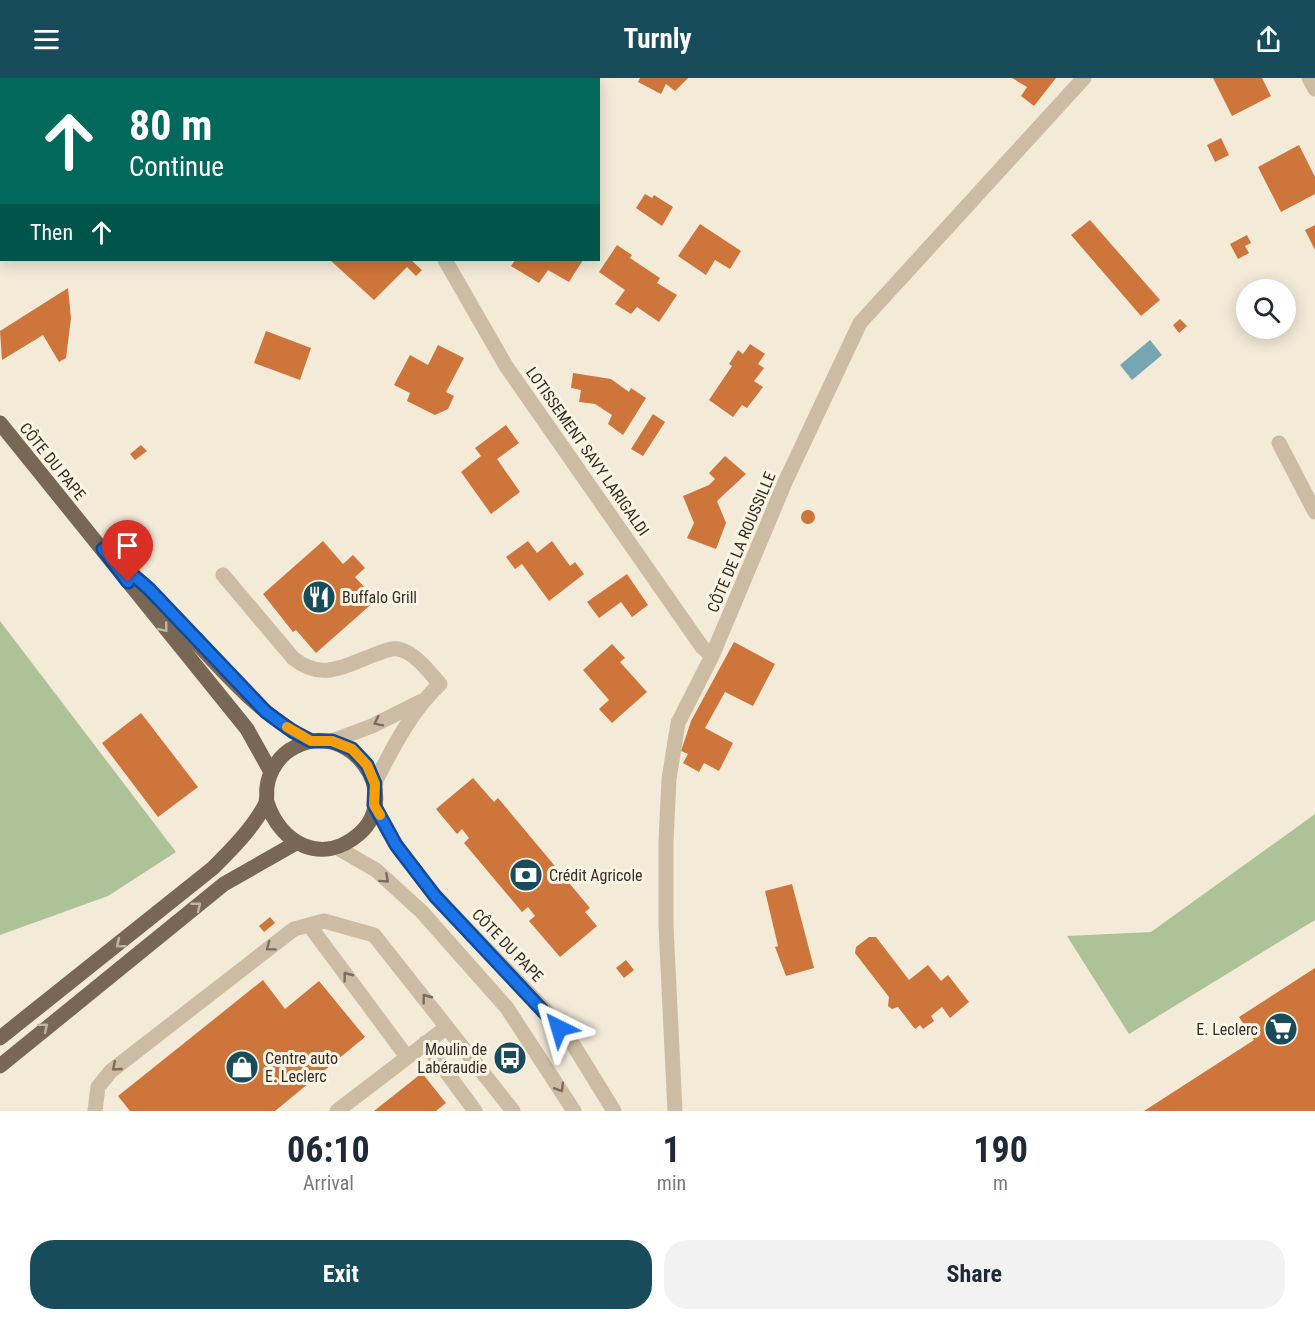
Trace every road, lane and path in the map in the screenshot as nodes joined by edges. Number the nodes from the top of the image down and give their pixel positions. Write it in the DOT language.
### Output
graph roads {
  1 [pos="1084,78"];
  2 [pos="1309,78"];
  3 [pos="1315,89"];
  4 [pos="446,261"];
  5 [pos="0,423"];
  6 [pos="1279,443"];
  7 [pos="1315,512"];
  8 [pos="103,549"];
  9 [pos="223,575"];
  10 [pos="712,656"];
  11 [pos="422,701"];
  12 [pos="311,741"];
  13 [pos="332,741"];
  14 [pos="271,772"];
  15 [pos="375,784"];
  16 [pos="267,802"];
  17 [pos="374,805"];
  18 [pos="296,843"];
  19 [pos="336,847"];
  20 [pos="309,925"];
  21 [pos="447,1026"];
  22 [pos="0,1038"];
  23 [pos="425,1043"];
  24 [pos="407,1056"];
  25 [pos="0,1066"];
  26 [pos="346,1108"];
  27 [pos="95,1111"];
  28 [pos="475,1111"];
  29 [pos="513,1111"];
  30 [pos="574,1111"];
  31 [pos="614,1111"];
  32 [pos="675,1111"];
  1 -- 10 [label="street, CÔTE DE LA ROUSSILLE"];
  2 -- 3 [label="street"];
  4 -- 10 [label="street, LOTISSEMENT SAVY LARIGALDI"];
  5 -- 8 [label="main road, CÔTE DU PAPE"];
  6 -- 7 [label="street"];
  8 -- 12 [label="main road, CÔTE DU PAPE"];
  8 -- 14 [label="main road, CÔTE DU PAPE, one-way"];
  9 -- 11 [label="street"];
  10 -- 32 [label="street, CÔTE DE LA ROUSSILLE"];
  11 -- 13 [label="street, one-way"];
  11 -- 15 [label="street"];
  12 -- 13 [label="main road"];
  12 -- 14 [label="main road"];
  13 -- 15 [label="main road"];
  14 -- 16 [label="main road"];
  15 -- 17 [label="main road"];
  16 -- 18 [label="main road"];
  16 -- 22 [label="main road, one-way"];
  17 -- 19 [label="main road"];
  17 -- 31 [label="street, CÔTE DU PAPE"];
  18 -- 19 [label="main road"];
  25 -- 18 [label="main road, one-way"];
  19 -- 30 [label="street, one-way"];
  21 -- 20 [label="street, one-way"];
  24 -- 20 [label="street, one-way"];
  20 -- 27 [label="street, one-way"];
  21 -- 23 [label="street"];
  21 -- 29 [label="street"];
  23 -- 24 [label="street"];
  23 -- 28 [label="street"];
  24 -- 26 [label="street"];
}
